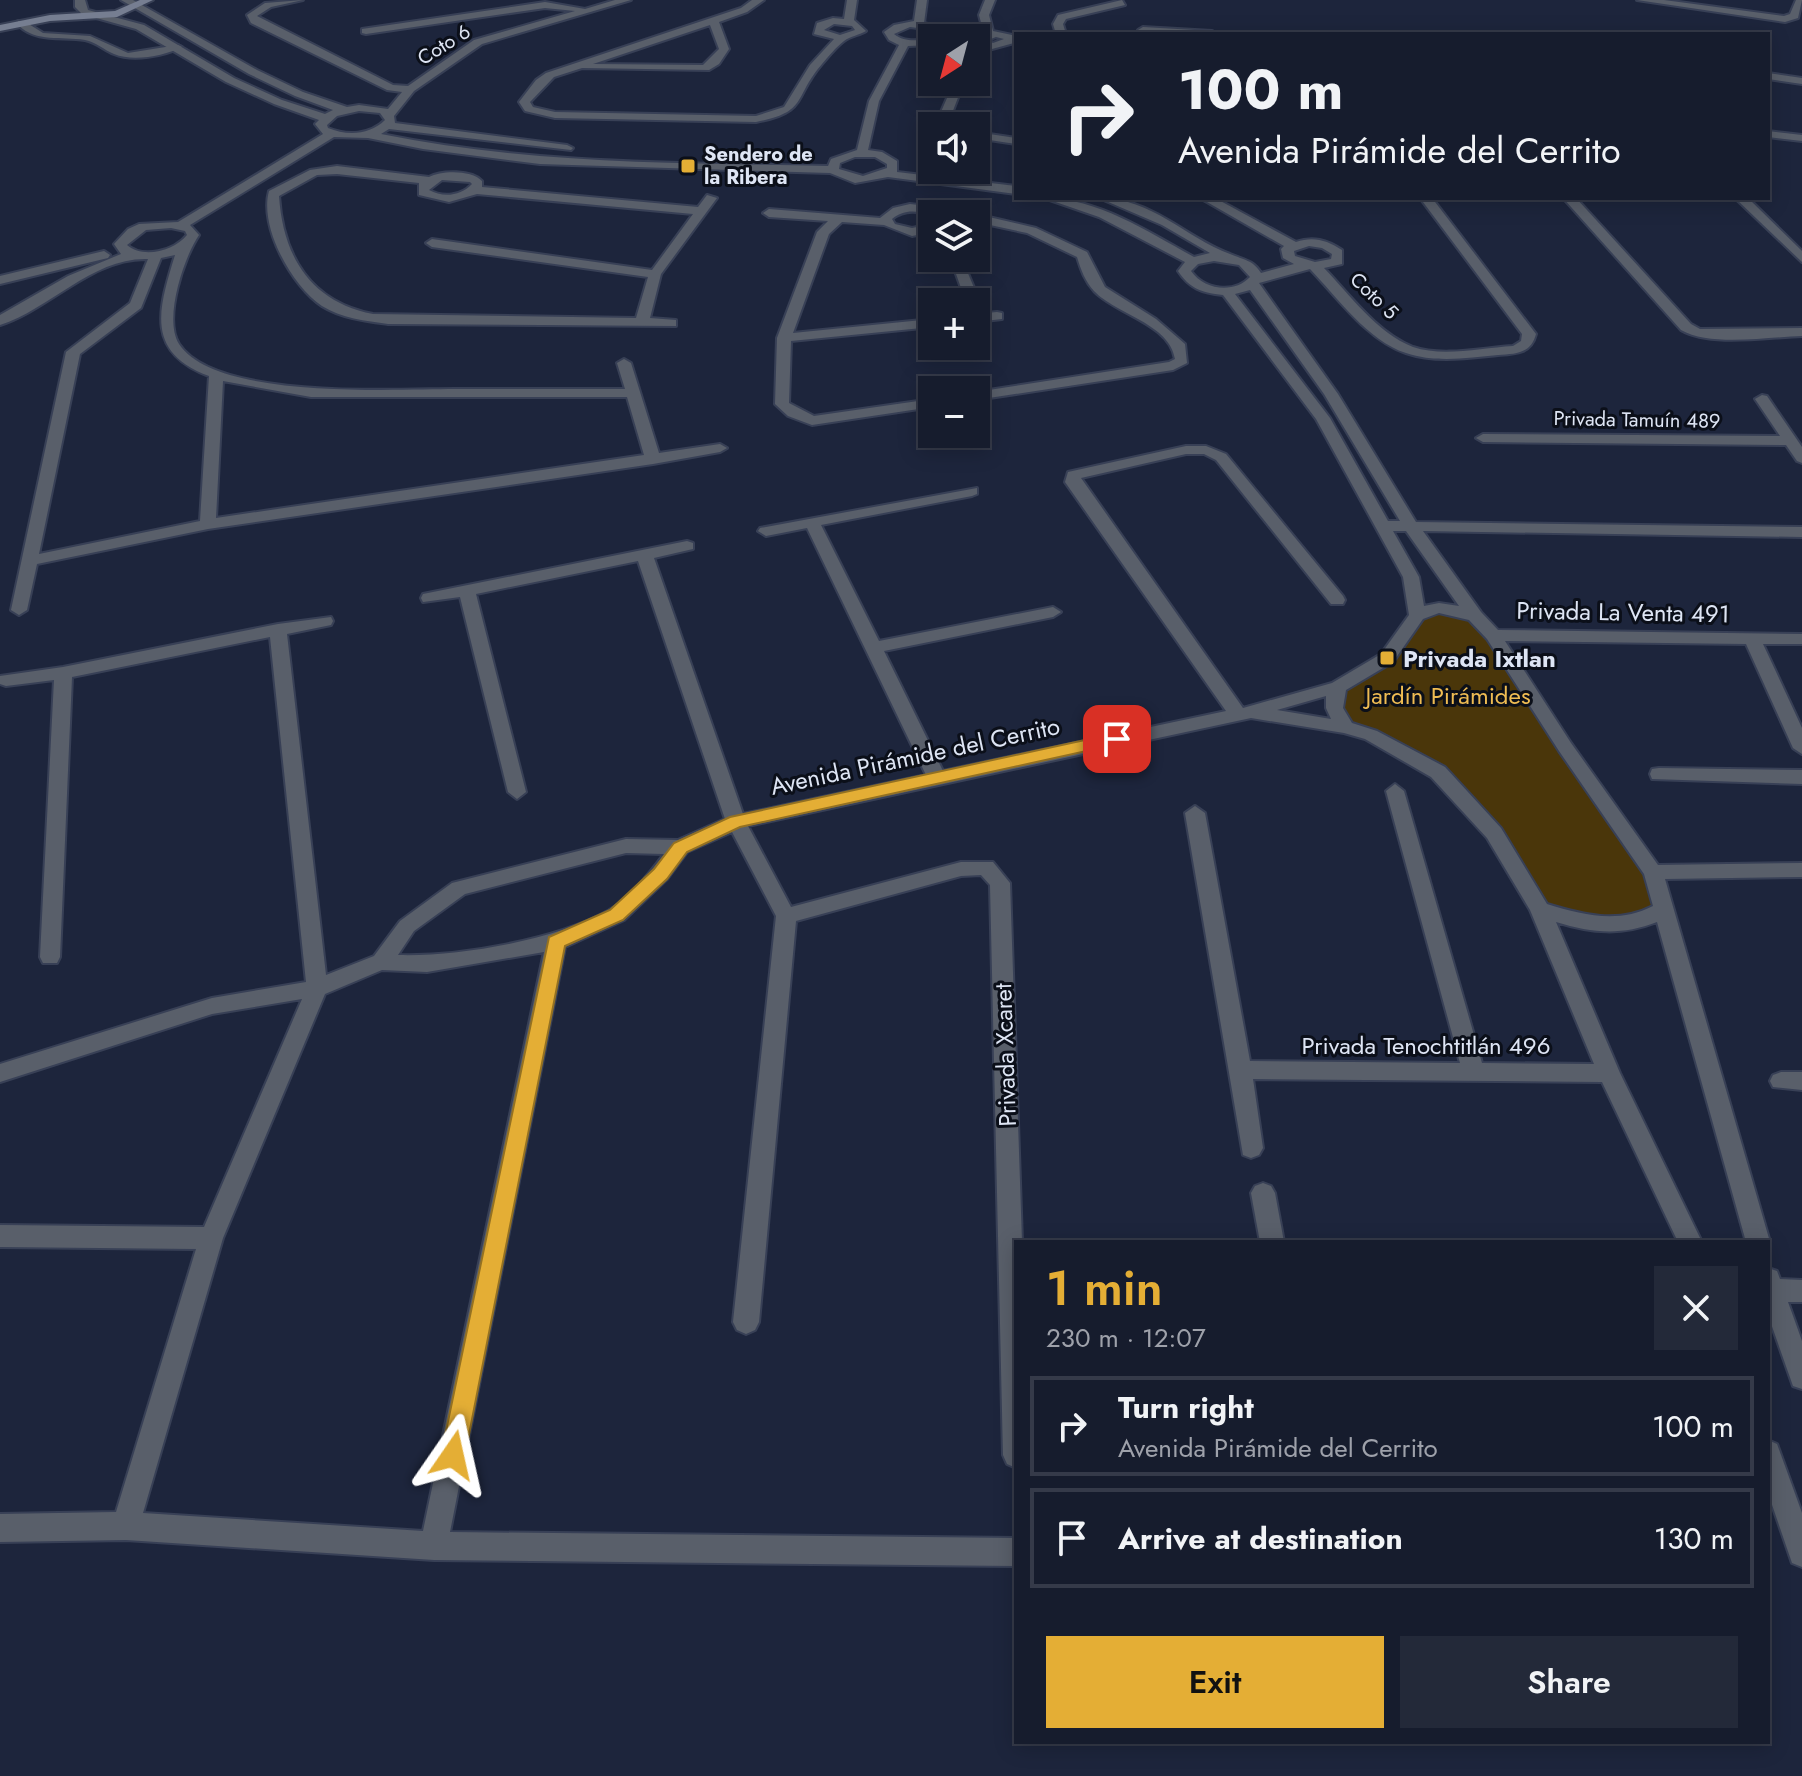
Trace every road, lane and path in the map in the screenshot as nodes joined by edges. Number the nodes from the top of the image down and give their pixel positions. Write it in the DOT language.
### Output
graph roads {
  1 [pos="80,0"];
  2 [pos="126,0"];
  3 [pos="298,0"];
  4 [pos="626,0"];
  5 [pos="759,0"];
  6 [pos="852,0"];
  7 [pos="922,0"];
  8 [pos="990,0"];
  9 [pos="1642,0"];
  10 [pos="1801,0"];
  11 [pos="144,3"];
  12 [pos="588,10"];
  13 [pos="102,17"];
  14 [pos="1133,17"];
  15 [pos="713,20"];
  16 [pos="21,23"];
  17 [pos="919,24"];
  18 [pos="984,24"];
  19 [pos="918,25"];
  20 [pos="0,28"];
  21 [pos="872,29"];
  22 [pos="366,31"];
  23 [pos="1060,32"];
  24 [pos="1203,32"];
  25 [pos="841,38"];
  26 [pos="918,42"];
  27 [pos="905,43"];
  28 [pos="178,47"];
  29 [pos="571,67"];
  30 [pos="1770,76"];
  31 [pos="1802,81"];
  32 [pos="391,88"];
  33 [pos="410,89"];
  34 [pos="372,108"];
  35 [pos="345,110"];
  36 [pos="325,118"];
  37 [pos="388,120"];
  38 [pos="331,134"];
  39 [pos="366,134"];
  40 [pos="1770,134"];
  41 [pos="990,137"];
  42 [pos="1802,138"];
  43 [pos="1014,141"];
  44 [pos="588,149"];
  45 [pos="454,153"];
  46 [pos="862,153"];
  47 [pos="680,154"];
  48 [pos="486,157"];
  49 [pos="834,165"];
  50 [pos="890,169"];
  51 [pos="918,171"];
  52 [pos="990,174"];
  53 [pos="1014,177"];
  54 [pos="435,178"];
  55 [pos="918,181"];
  56 [pos="988,184"];
  57 [pos="475,185"];
  58 [pos="1014,190"];
  59 [pos="902,191"];
  60 [pos="711,198"];
  61 [pos="1057,200"];
  62 [pos="1110,200"];
  63 [pos="1208,200"];
  64 [pos="1428,200"];
  65 [pos="1571,200"];
  66 [pos="1743,200"];
  67 [pos="918,203"];
  68 [pos="699,211"];
  69 [pos="769,213"];
  70 [pos="841,217"];
  71 [pos="990,219"];
  72 [pos="887,222"];
  73 [pos="182,225"];
  74 [pos="918,230"];
  75 [pos="432,243"];
  76 [pos="184,246"];
  77 [pos="127,252"];
  78 [pos="156,255"];
  79 [pos="1225,257"];
  80 [pos="1802,258"];
  81 [pos="1193,261"];
  82 [pos="1267,263"];
  83 [pos="1310,266"];
  84 [pos="655,274"];
  85 [pos="0,280"];
  86 [pos="1226,291"];
  87 [pos="168,313"];
  88 [pos="125,315"];
  89 [pos="990,316"];
  90 [pos="997,316"];
  91 [pos="0,321"];
  92 [pos="642,322"];
  93 [pos="671,323"];
  94 [pos="918,324"];
  95 [pos="1802,332"];
  96 [pos="784,338"];
  97 [pos="624,363"];
  98 [pos="216,374"];
  99 [pos="633,393"];
  100 [pos="990,394"];
  101 [pos="1762,399"];
  102 [pos="918,405"];
  103 [pos="1483,438"];
  104 [pos="1791,441"];
  105 [pos="720,448"];
  106 [pos="1802,458"];
  107 [pos="653,459"];
  108 [pos="972,491"];
  109 [pos="208,524"];
  110 [pos="813,524"];
  111 [pos="1410,525"];
  112 [pos="1384,526"];
  113 [pos="766,531"];
  114 [pos="1802,532"];
  115 [pos="687,546"];
  116 [pos="645,556"];
  117 [pos="32,560"];
  118 [pos="467,592"];
  119 [pos="429,598"];
  120 [pos="1337,600"];
  121 [pos="19,610"];
  122 [pos="1053,612"];
  123 [pos="1417,615"];
  124 [pos="1475,616"];
  125 [pos="325,621"];
  126 [pos="278,629"];
  127 [pos="1493,635"];
  128 [pos="1752,638"];
  129 [pos="1802,639"];
  130 [pos="873,648"];
  131 [pos="63,673"];
  132 [pos="6,680"];
  133 [pos="1338,687"];
  134 [pos="1244,713"];
  135 [pos="1346,727"];
  136 [pos="1802,748"];
  137 [pos="1659,774"];
  138 [pos="936,777"];
  139 [pos="1802,777"];
  140 [pos="1395,791"];
  141 [pos="517,792"];
  142 [pos="1195,813"];
  143 [pos="736,822"];
  144 [pos="680,847"];
  145 [pos="1802,870"];
  146 [pos="1653,872"];
  147 [pos="1540,909"];
  148 [pos="1664,909"];
  149 [pos="786,916"];
  150 [pos="556,942"];
  151 [pos="50,957"];
  152 [pos="381,962"];
  153 [pos="317,988"];
  154 [pos="1241,1070"];
  155 [pos="1473,1070"];
  156 [pos="0,1073"];
  157 [pos="1609,1073"];
  158 [pos="1251,1148"];
  159 [pos="1263,1193"];
  160 [pos="0,1236"];
  161 [pos="211,1238"];
  162 [pos="1272,1240"];
  163 [pos="1689,1240"];
  164 [pos="1757,1240"];
  165 [pos="1770,1286"];
  166 [pos="1770,1289"];
  167 [pos="1802,1291"];
  168 [pos="746,1322"];
  169 [pos="1802,1377"];
  170 [pos="1014,1384"];
  171 [pos="1770,1459"];
  172 [pos="126,1526"];
  173 [pos="0,1528"];
  174 [pos="434,1546"];
  175 [pos="1014,1552"];
  176 [pos="1802,1553"];
  1 -- 13 [label="street"];
  2 -- 11 [label="street"];
  3 -- 32 [label="street, Coto 6"];
  4 -- 12 [label="street, Coto 6"];
  5 -- 15 [label="street"];
  6 -- 21 [label="street"];
  7 -- 17 [label="street"];
  8 -- 18 [label="street"];
  9 -- 10 [label="street"];
  11 -- 13 [label="street"];
  11 -- 35 [label="street"];
  12 -- 22 [label="street"];
  12 -- 33 [label="street, Coto 6"];
  13 -- 16 [label="street"];
  13 -- 28 [label="street"];
  14 -- 23 [label="street"];
  14 -- 24 [label="street"];
  15 -- 29 [label="street"];
  15 -- 29 [label="street"];
  16 -- 20 [label="street"];
  16 -- 28 [label="lane"];
  19 -- 21 [label="street"];
  21 -- 25 [label="street"];
  21 -- 25 [label="street"];
  21 -- 27 [label="street"];
  25 -- 29 [label="street"];
  26 -- 27 [label="street"];
  27 -- 46 [label="street"];
  28 -- 36 [label="street"];
  30 -- 31 [label="street"];
  32 -- 33 [label="street, Coto 6"];
  32 -- 34 [label="street"];
  33 -- 37 [label="street"];
  34 -- 35 [label="street"];
  34 -- 37 [label="street"];
  35 -- 36 [label="street"];
  36 -- 38 [label="street"];
  37 -- 39 [label="street"];
  37 -- 44 [label="street"];
  38 -- 39 [label="street"];
  38 -- 73 [label="street"];
  39 -- 45 [label="street"];
  40 -- 42 [label="street"];
  41 -- 43 [label="street"];
  45 -- 48 [label="street"];
  45 -- 54 [label="street"];
  46 -- 49 [label="street"];
  46 -- 50 [label="street"];
  47 -- 49 [label="street"];
  48 -- 49 [label="street"];
  48 -- 57 [label="street"];
  49 -- 50 [label="street"];
  50 -- 51 [label="street"];
  50 -- 59 [label="street"];
  52 -- 53 [label="street"];
  54 -- 57 [label="street"];
  54 -- 57 [label="street"];
  54 -- 92 [label="street"];
  55 -- 59 [label="street"];
  56 -- 58 [label="street"];
  57 -- 68 [label="street"];
  59 -- 67 [label="street"];
  59 -- 72 [label="street"];
  60 -- 68 [label="street"];
  61 -- 81 [label="street"];
  62 -- 79 [label="street"];
  63 -- 82 [label="street"];
  64 -- 83 [label="street, Coto 5"];
  65 -- 95 [label="street"];
  66 -- 80 [label="street"];
  68 -- 84 [label="street"];
  69 -- 70 [label="street"];
  70 -- 72 [label="street"];
  70 -- 96 [label="street"];
  71 -- 100 [label="street"];
  72 -- 74 [label="street"];
  73 -- 76 [label="street"];
  73 -- 77 [label="street"];
  75 -- 84 [label="street"];
  76 -- 78 [label="street"];
  76 -- 87 [label="street"];
  77 -- 78 [label="street"];
  77 -- 85 [label="street"];
  77 -- 91 [label="street"];
  78 -- 88 [label="street"];
  79 -- 81 [label="street"];
  79 -- 82 [label="street"];
  81 -- 86 [label="street"];
  82 -- 83 [label="street"];
  82 -- 83 [label="street, Coto 5"];
  82 -- 83 [label="street"];
  82 -- 86 [label="street"];
  82 -- 111 [label="street"];
  84 -- 92 [label="street"];
  86 -- 112 [label="street"];
  87 -- 88 [label="street"];
  87 -- 98 [label="street"];
  88 -- 117 [label="street"];
  89 -- 90 [label="street"];
  92 -- 93 [label="street"];
  94 -- 96 [label="street"];
  96 -- 102 [label="street"];
  97 -- 99 [label="street"];
  98 -- 99 [label="street"];
  98 -- 109 [label="street"];
  99 -- 107 [label="street"];
  101 -- 104 [label="street"];
  103 -- 104 [label="street, Privada Tamuín 489"];
  104 -- 106 [label="street"];
  105 -- 107 [label="street"];
  107 -- 109 [label="street"];
  108 -- 110 [label="street"];
  109 -- 117 [label="street"];
  110 -- 113 [label="street"];
  110 -- 130 [label="street"];
  111 -- 112 [label="street"];
  111 -- 114 [label="street"];
  111 -- 124 [label="street"];
  112 -- 123 [label="street"];
  115 -- 116 [label="street"];
  116 -- 118 [label="street"];
  116 -- 143 [label="street"];
  117 -- 121 [label="street"];
  118 -- 119 [label="street"];
  118 -- 141 [label="street"];
  120 -- 134 [label="street"];
  122 -- 130 [label="street"];
  123 -- 124 [label="street"];
  123 -- 133 [label="street, Avenida Pirámide del Cerrito"];
  124 -- 127 [label="street"];
  125 -- 126 [label="street"];
  126 -- 131 [label="street"];
  126 -- 153 [label="street"];
  127 -- 128 [label="street, Privada La Venta 491"];
  127 -- 146 [label="street"];
  128 -- 129 [label="street, Privada La Venta 491"];
  128 -- 136 [label="street, Privada La Venta 491"];
  130 -- 138 [label="street"];
  131 -- 132 [label="street"];
  131 -- 151 [label="street"];
  133 -- 134 [label="street, Avenida Pirámide del Cerrito"];
  133 -- 135 [label="street"];
  134 -- 135 [label="street"];
  134 -- 138 [label="street, Avenida Pirámide del Cerrito"];
  135 -- 147 [label="street"];
  137 -- 139 [label="street"];
  138 -- 143 [label="street, Avenida Pirámide del Cerrito"];
  140 -- 155 [label="street"];
  142 -- 154 [label="street"];
  143 -- 144 [label="street, Avenida Pirámide del Cerrito"];
  143 -- 149 [label="street"];
  144 -- 150 [label="street, Avenida Pirámide del Cerrito"];
  144 -- 152 [label="street, Avenida Pirámide del Cerrito"];
  145 -- 146 [label="street"];
  146 -- 148 [label="street"];
  147 -- 148 [label="street"];
  147 -- 157 [label="street"];
  148 -- 164 [label="street"];
  149 -- 168 [label="street"];
  149 -- 170 [label="street, Privada Xcaret"];
  150 -- 152 [label="street, Avenida Pirámide del Cerrito"];
  150 -- 174 [label="street"];
  152 -- 153 [label="street, Avenida Pirámide del Cerrito"];
  153 -- 156 [label="street, Avenida Pirámide del Cerrito"];
  153 -- 161 [label="street"];
  154 -- 155 [label="street, Privada Tenochtitlán 496"];
  154 -- 158 [label="street"];
  155 -- 157 [label="street, Privada Tenochtitlán 496"];
  157 -- 163 [label="street"];
  159 -- 162 [label="street"];
  160 -- 161 [label="street"];
  161 -- 172 [label="street"];
  165 -- 167 [label="street"];
  166 -- 169 [label="street"];
  171 -- 176 [label="street"];
  172 -- 173 [label="street"];
  172 -- 174 [label="street"];
  174 -- 175 [label="street"];
}
